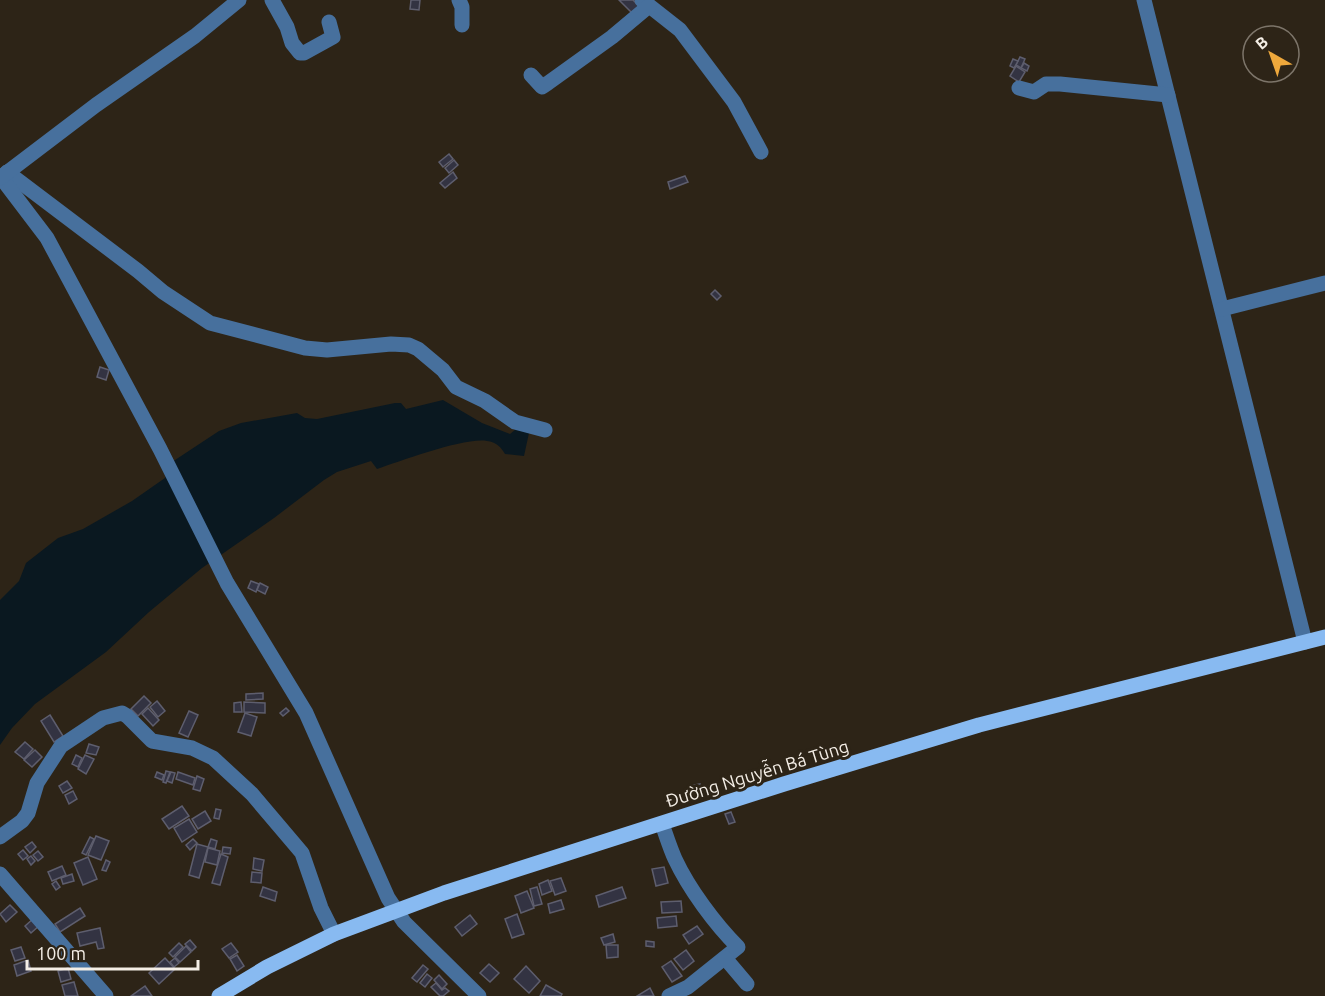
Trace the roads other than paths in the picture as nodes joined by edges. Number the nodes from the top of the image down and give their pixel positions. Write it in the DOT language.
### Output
graph roads {
  1 [pos="238,0"];
  2 [pos="272,0"];
  3 [pos="459,0"];
  4 [pos="1144,0"];
  5 [pos="645,3"];
  6 [pos="329,22"];
  7 [pos="462,25"];
  8 [pos="531,75"];
  9 [pos="1019,88"];
  10 [pos="1168,95"];
  11 [pos="761,152"];
  12 [pos="2,176"];
  13 [pos="1325,283"];
  14 [pos="1222,309"];
  15 [pos="545,430"];
  16 [pos="1325,637"];
  17 [pos="1305,642"];
  18 [pos="666,822"];
  19 [pos="0,837"];
  20 [pos="0,874"];
  21 [pos="396,910"];
  22 [pos="334,934"];
  23 [pos="725,958"];
  24 [pos="747,984"];
  25 [pos="106,996"];
  26 [pos="219,996"];
  27 [pos="479,996"];
  28 [pos="669,996"];
  1 -- 12 [label="street"];
  2 -- 6 [label="street"];
  3 -- 7 [label="street"];
  4 -- 10 [label="street"];
  5 -- 8 [label="street"];
  5 -- 11 [label="street"];
  9 -- 10 [label="street"];
  10 -- 14 [label="street"];
  12 -- 15 [label="street"];
  12 -- 21 [label="street"];
  13 -- 14 [label="street"];
  14 -- 17 [label="street"];
  16 -- 17 [label="main road, Đường Nguyễn Bá Tùng"];
  17 -- 18 [label="main road, Đường Nguyễn Bá Tùng"];
  18 -- 21 [label="main road, Đường Nguyễn Bá Tùng"];
  18 -- 23 [label="street"];
  19 -- 22 [label="street"];
  20 -- 25 [label="street"];
  21 -- 22 [label="main road, Đường Nguyễn Bá Tùng"];
  21 -- 27 [label="street"];
  22 -- 26 [label="main road, Đường Nguyễn Bá Tùng"];
  23 -- 24 [label="street"];
  23 -- 28 [label="street"];
}
